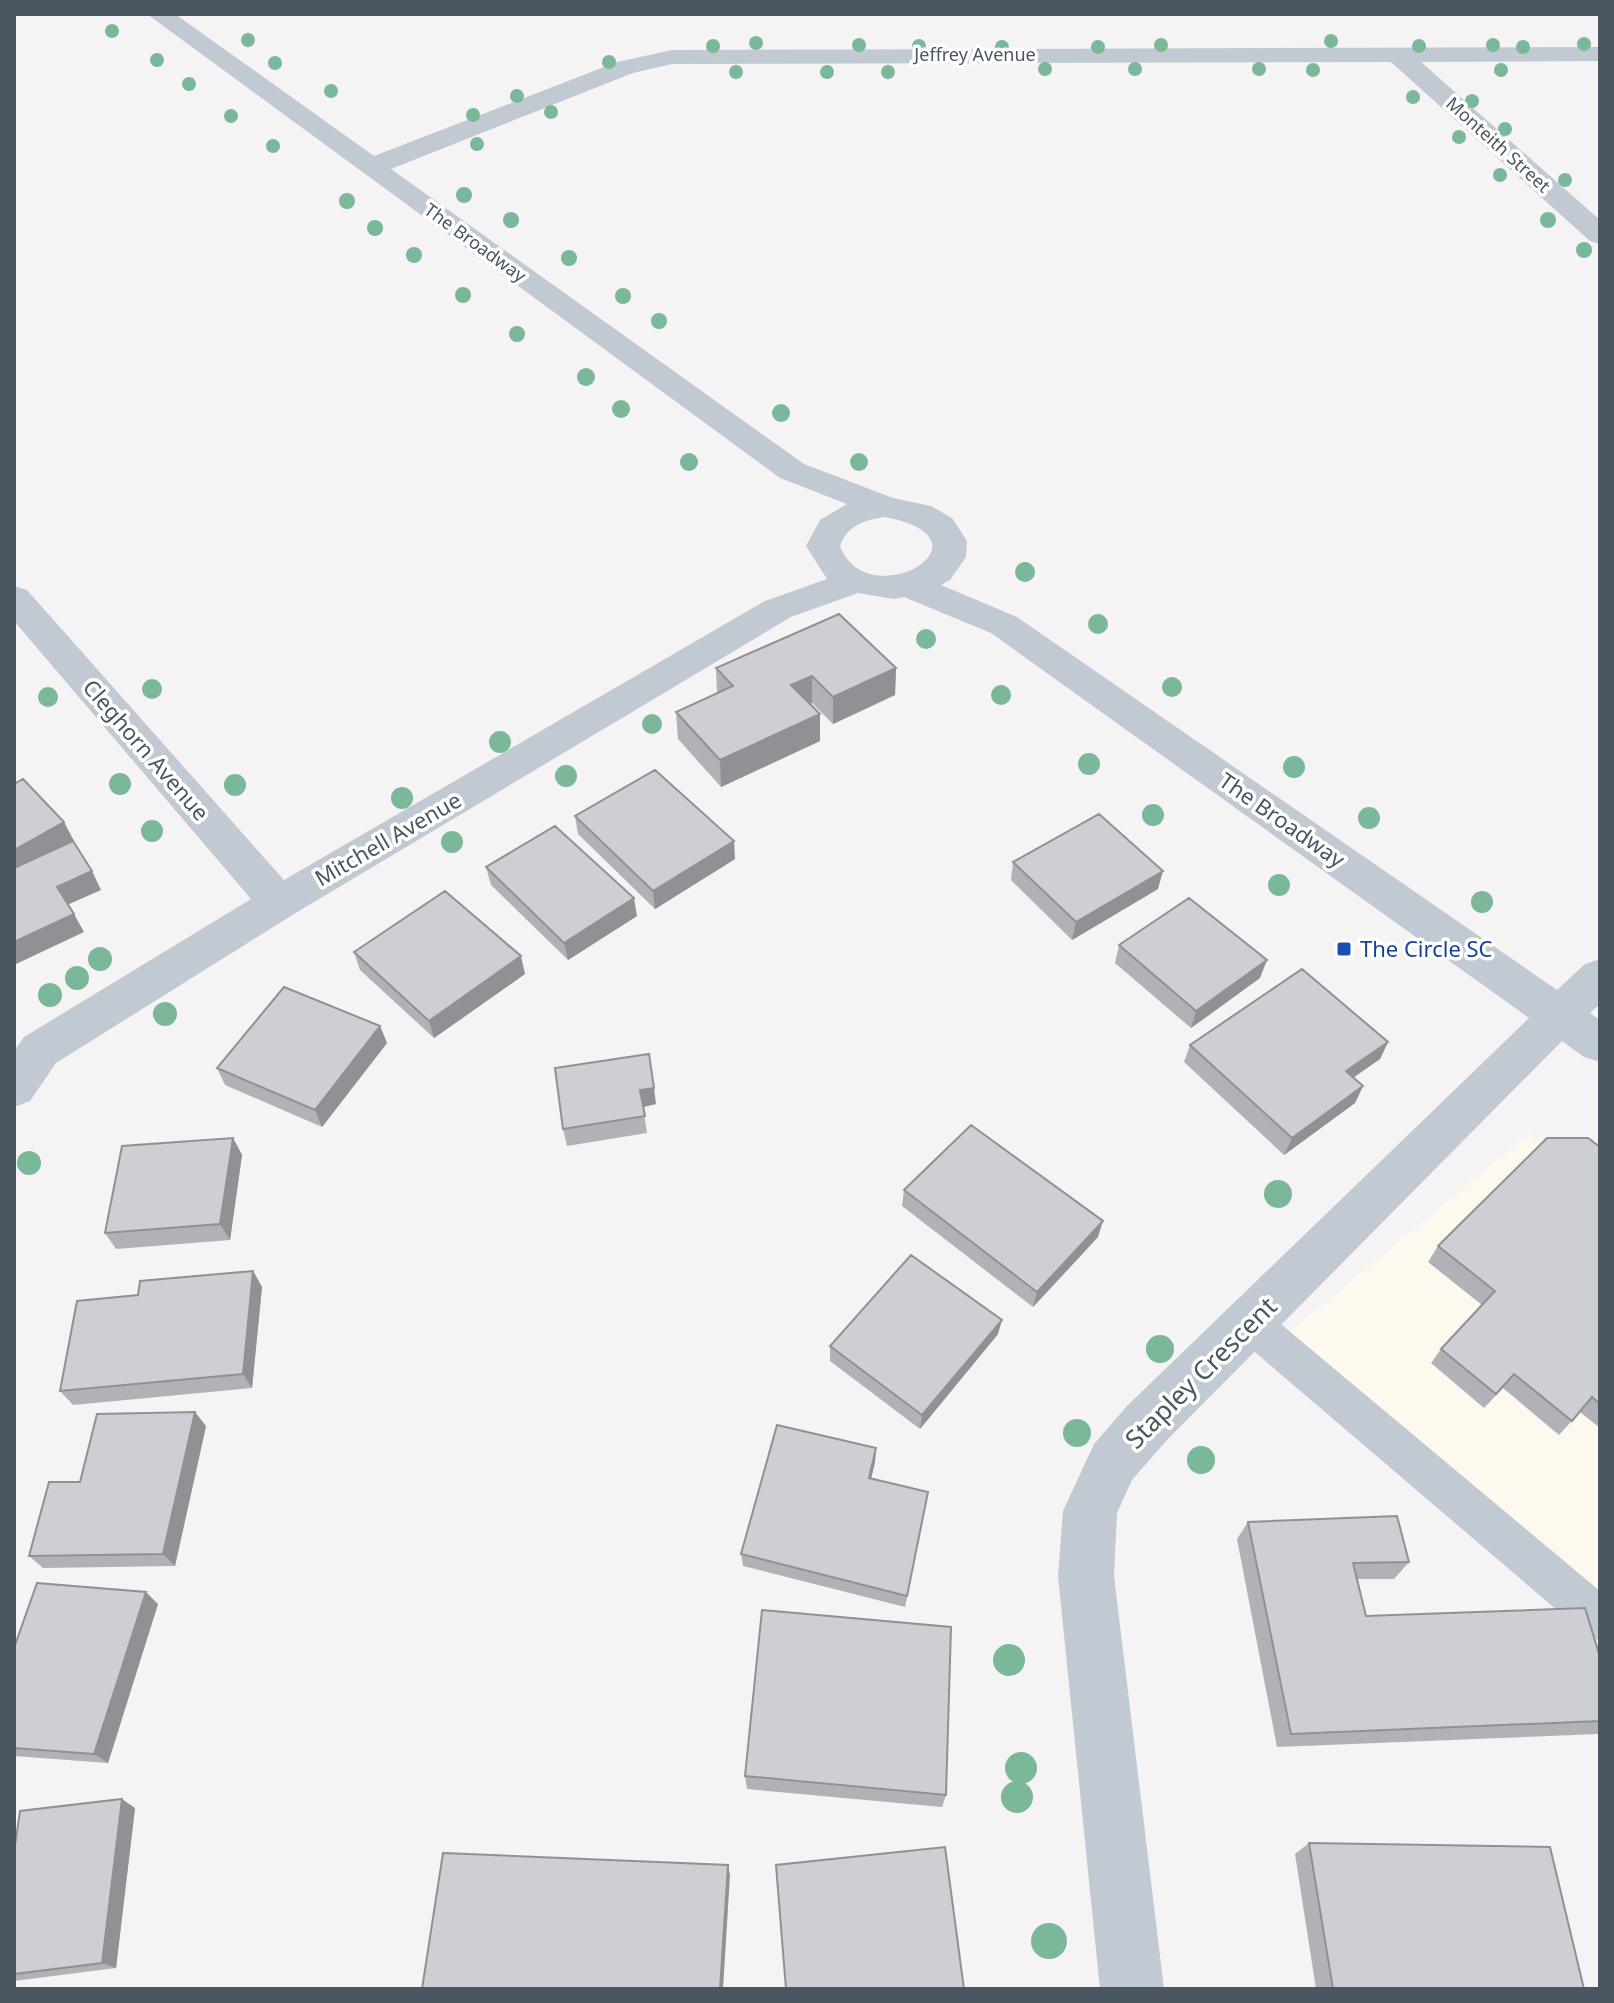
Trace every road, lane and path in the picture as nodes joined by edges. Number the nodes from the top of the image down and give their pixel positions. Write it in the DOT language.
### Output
graph roads {
  1 [pos="159,14"];
  2 [pos="1397,54"];
  3 [pos="1600,54"];
  4 [pos="371,167"];
  5 [pos="1600,235"];
  6 [pos="792,471"];
  7 [pos="885,507"];
  8 [pos="829,541"];
  9 [pos="952,553"];
  10 [pos="857,581"];
  11 [pos="908,585"];
  12 [pos="14,598"];
  13 [pos="778,609"];
  14 [pos="1004,625"];
  15 [pos="279,903"];
  16 [pos="1600,976"];
  17 [pos="1580,1030"];
  18 [pos="14,1088"];
  19 [pos="1250,1323"];
  20 [pos="1600,1619"];
  21 [pos="1132,1989"];
  1 -- 4 [label="street, The Broadway"];
  2 -- 3 [label="street, Jeffrey Avenue"];
  2 -- 4 [label="street, Jeffrey Avenue"];
  2 -- 5 [label="street, Monteith Street"];
  4 -- 6 [label="street, The Broadway"];
  6 -- 7 [label="street, The Broadway"];
  6 -- 8 [label="street, The Broadway"];
  7 -- 8 [label="street"];
  7 -- 9 [label="street"];
  8 -- 10 [label="street"];
  8 -- 13 [label="street, Mitchell Avenue"];
  9 -- 11 [label="street"];
  9 -- 14 [label="street, The Broadway"];
  10 -- 11 [label="street"];
  10 -- 13 [label="street, Mitchell Avenue"];
  11 -- 14 [label="street, The Broadway"];
  12 -- 15 [label="street, Cleghorn Avenue"];
  13 -- 15 [label="street, Mitchell Avenue"];
  14 -- 17 [label="street, The Broadway"];
  15 -- 18 [label="street, Mitchell Avenue"];
  16 -- 17 [label="street, Stapley Crescent"];
  17 -- 19 [label="street, Stapley Crescent"];
  19 -- 20 [label="lane"];
  19 -- 21 [label="street, Stapley Crescent"];
}
